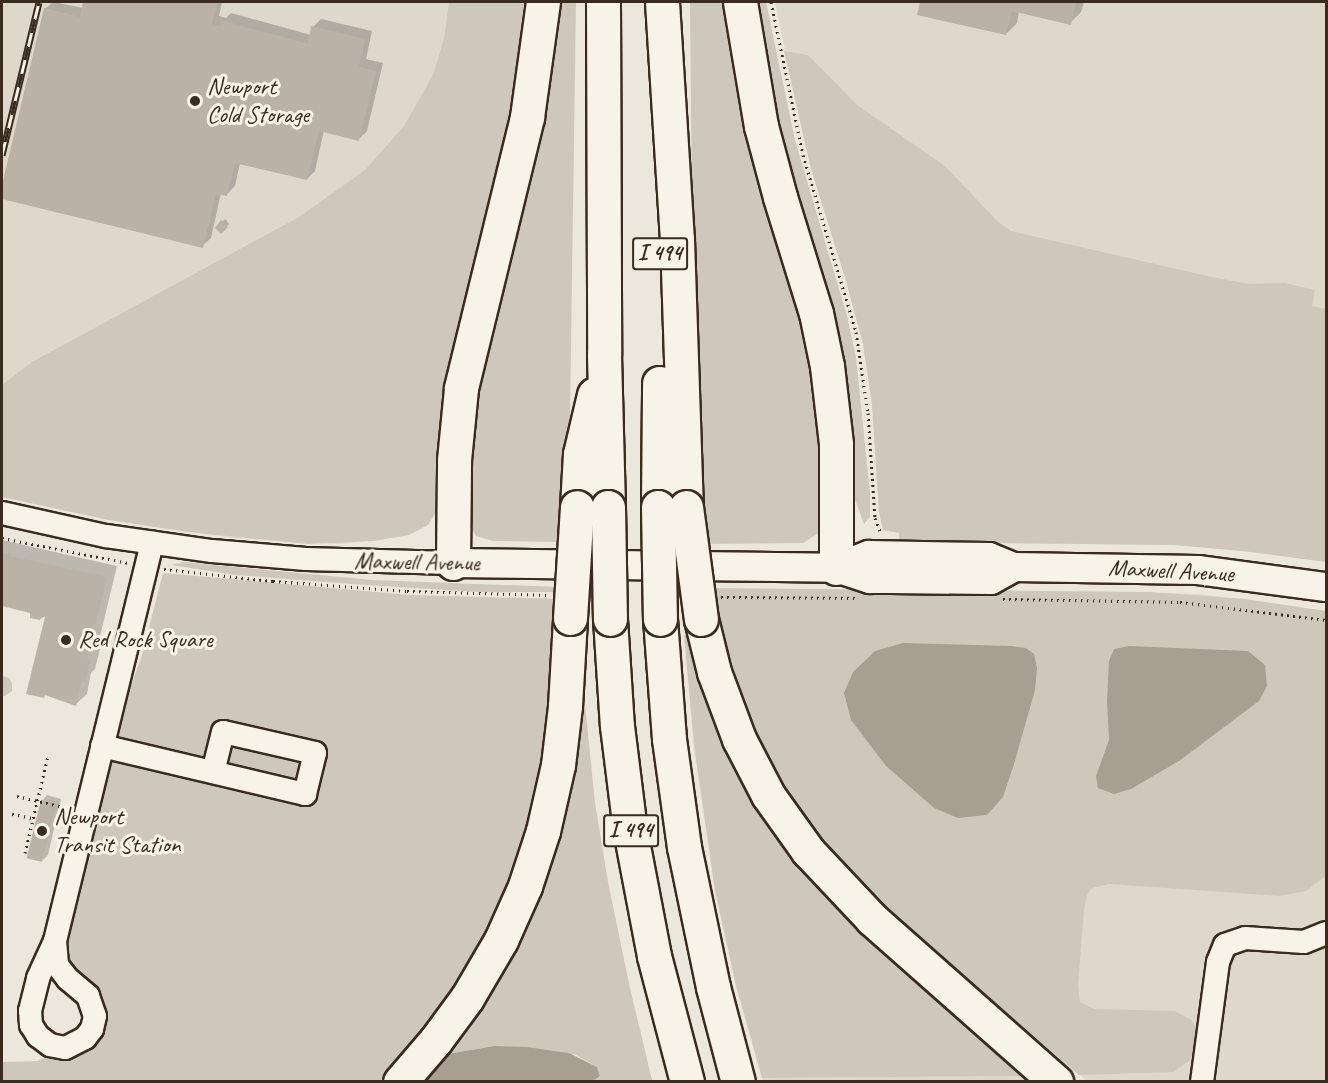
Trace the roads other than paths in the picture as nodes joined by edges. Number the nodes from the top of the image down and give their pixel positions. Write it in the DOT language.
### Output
graph roads {
  1 [pos="543,2"];
  2 [pos="603,2"];
  3 [pos="662,2"];
  4 [pos="740,2"];
  5 [pos="592,507"];
  6 [pos="672,507"];
  7 [pos="2,513"];
  8 [pos="152,543"];
  9 [pos="453,563"];
  10 [pos="836,567"];
  11 [pos="1326,587"];
  12 [pos="102,746"];
  13 [pos="213,772"];
  14 [pos="1326,933"];
  15 [pos="55,940"];
  16 [pos="1051,1076"];
  17 [pos="400,1082"];
  18 [pos="685,1082"];
  19 [pos="738,1082"];
  20 [pos="1202,1082"];
  1 -- 9 [label="highway"];
  2 -- 5 [label="highway, I 494"];
  3 -- 6 [label="highway"];
  4 -- 10 [label="highway"];
  5 -- 17 [label="highway, bridge"];
  5 -- 18 [label="highway, I 494, bridge"];
  6 -- 16 [label="highway, bridge"];
  6 -- 19 [label="highway, I 494, bridge"];
  7 -- 8 [label="street, Maxwell Avenue"];
  8 -- 9 [label="street, Maxwell Avenue"];
  8 -- 12 [label="street"];
  9 -- 10 [label="main road, Maxwell Avenue"];
  10 -- 11 [label="main road, Maxwell Avenue"];
  12 -- 13 [label="street"];
  12 -- 15 [label="street"];
  14 -- 20 [label="street"];
}
